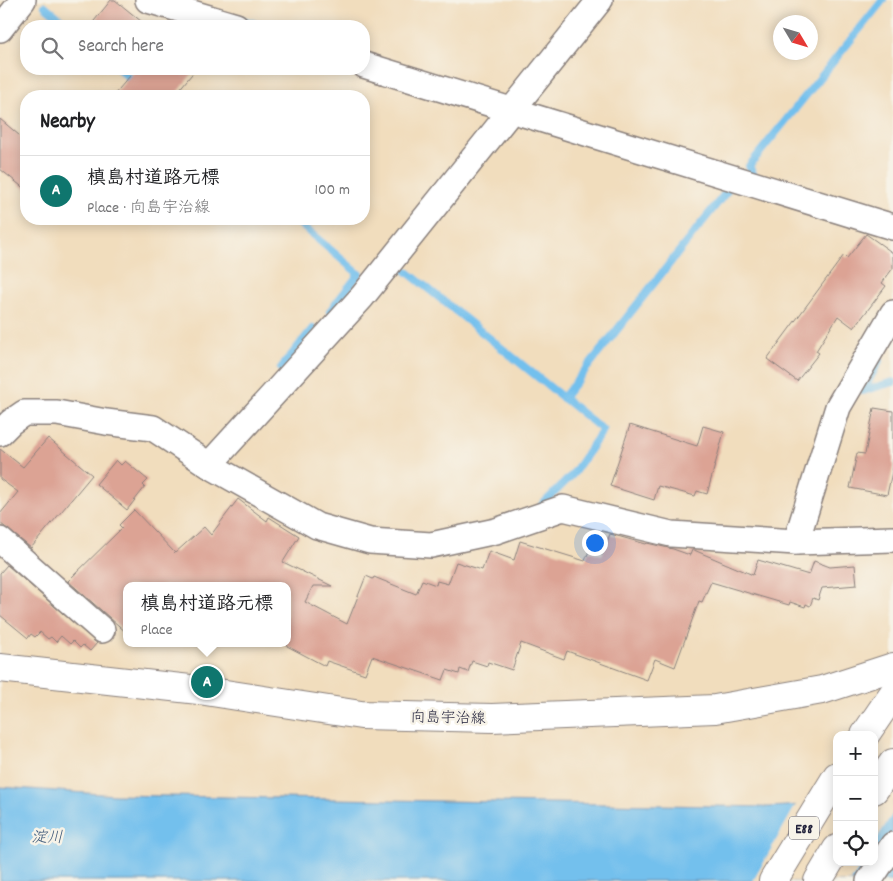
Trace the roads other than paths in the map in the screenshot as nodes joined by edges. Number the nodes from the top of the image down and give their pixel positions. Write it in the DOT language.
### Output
graph roads {
  1 [pos="23,0"];
  2 [pos="148,0"];
  3 [pos="600,0"];
  4 [pos="216,20"];
  5 [pos="0,29"];
  6 [pos="370,66"];
  7 [pos="513,109"];
  8 [pos="893,226"];
  9 [pos="893,313"];
  10 [pos="0,433"];
  11 [pos="209,465"];
  12 [pos="893,539"];
  13 [pos="0,540"];
  14 [pos="796,542"];
  15 [pos="102,630"];
  16 [pos="893,667"];
  17 [pos="0,668"];
  18 [pos="893,694"];
  19 [pos="868,731"];
  20 [pos="893,763"];
  21 [pos="833,783"];
  22 [pos="878,784"];
  23 [pos="893,846"];
  24 [pos="833,856"];
  25 [pos="773,881"];
  26 [pos="818,881"];
  27 [pos="869,881"];
  1 -- 5 [label="street"];
  2 -- 4 [label="street"];
  3 -- 7 [label="street"];
  6 -- 7 [label="street"];
  7 -- 8 [label="street"];
  7 -- 11 [label="street"];
  9 -- 14 [label="street"];
  10 -- 11 [label="street"];
  11 -- 14 [label="street"];
  12 -- 14 [label="street"];
  13 -- 15 [label="street"];
  16 -- 17 [label="main road, 向島宇治線"];
  18 -- 19 [label="main road"];
  20 -- 22 [label="main road"];
  21 -- 25 [label="main road, E88"];
  23 -- 27 [label="street"];
  24 -- 26 [label="main road, E88"];
}
